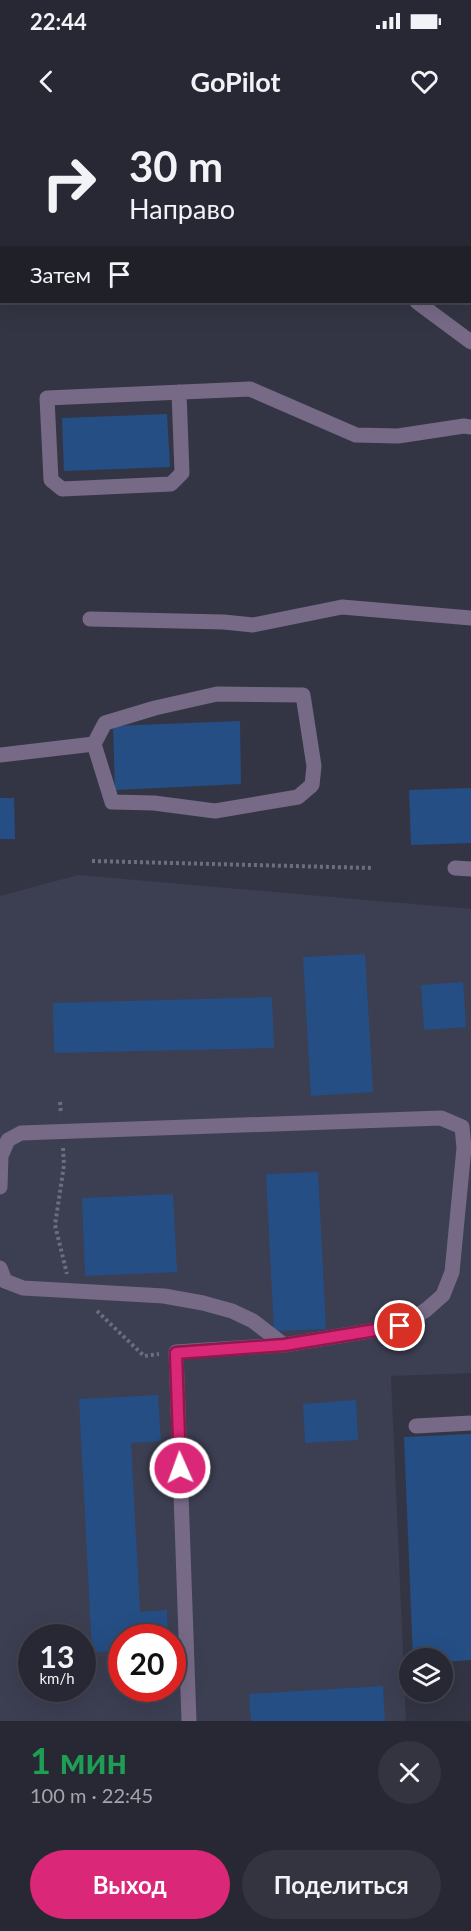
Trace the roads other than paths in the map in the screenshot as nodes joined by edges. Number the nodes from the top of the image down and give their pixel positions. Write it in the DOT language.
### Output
graph roads {
  1 [pos="418,303"];
  2 [pos="471,342"];
  3 [pos="179,392"];
  4 [pos="471,427"];
  5 [pos="471,618"];
  6 [pos="90,619"];
  7 [pos="94,744"];
  8 [pos="0,755"];
  9 [pos="455,868"];
  10 [pos="471,869"];
  11 [pos="0,1187"];
  12 [pos="0,1268"];
  13 [pos="284,1345"];
  14 [pos="471,1423"];
  15 [pos="416,1426"];
  16 [pos="189,1721"];
  1 -- 2 [label="lane"];
  3 -- 3 [label="lane"];
  3 -- 4 [label="lane"];
  5 -- 6 [label="lane"];
  7 -- 7 [label="lane"];
  7 -- 8 [label="lane"];
  9 -- 10 [label="lane"];
  11 -- 13 [label="lane"];
  12 -- 13 [label="lane"];
  13 -- 16 [label="lane"];
  14 -- 15 [label="lane"];
}
